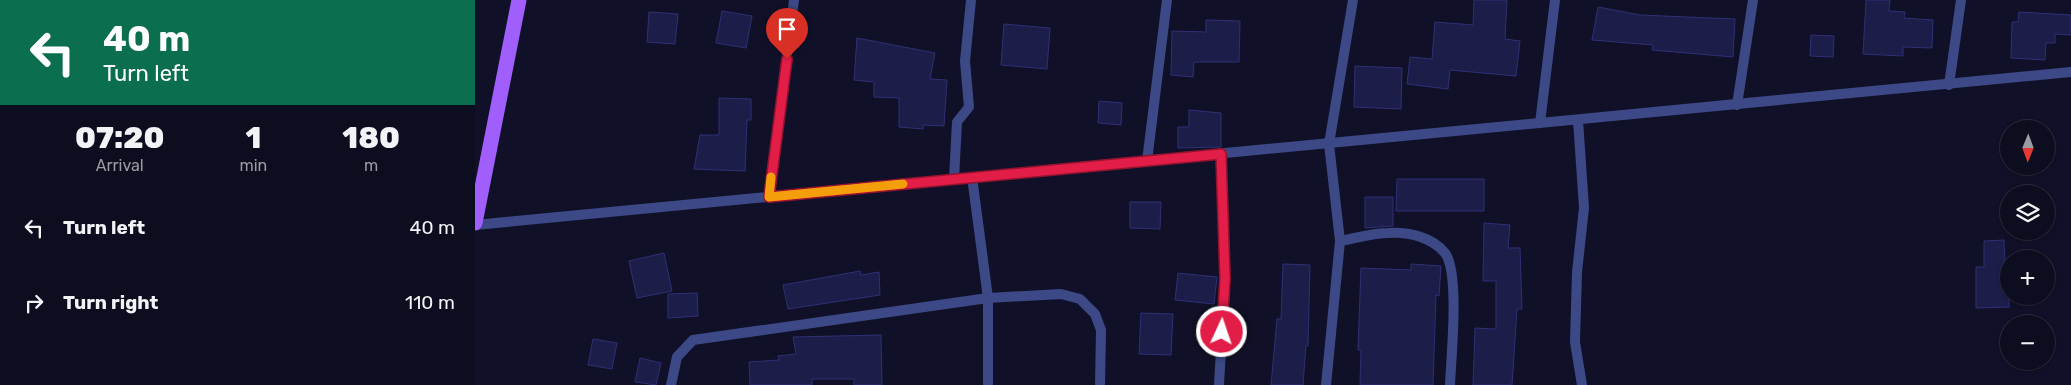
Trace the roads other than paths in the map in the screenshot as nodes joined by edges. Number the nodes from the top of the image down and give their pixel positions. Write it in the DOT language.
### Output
graph roads {
  1 [pos="519,0"];
  2 [pos="795,0"];
  3 [pos="971,0"];
  4 [pos="1167,0"];
  5 [pos="1353,0"];
  6 [pos="1555,0"];
  7 [pos="1753,0"];
  8 [pos="1961,0"];
  9 [pos="2071,72"];
  10 [pos="1949,85"];
  11 [pos="1737,105"];
  12 [pos="1578,120"];
  13 [pos="1540,123"];
  14 [pos="1329,144"];
  15 [pos="1221,154"];
  16 [pos="1147,161"];
  17 [pos="972,177"];
  18 [pos="954,179"];
  19 [pos="769,197"];
  20 [pos="475,224"];
  21 [pos="1340,241"];
  22 [pos="988,298"];
  23 [pos="671,385"];
  24 [pos="988,385"];
  25 [pos="1100,385"];
  26 [pos="1219,385"];
  27 [pos="1326,385"];
  28 [pos="1450,385"];
  29 [pos="1582,385"];
  1 -- 20 [label="main road"];
  2 -- 19 [label="street"];
  3 -- 18 [label="street"];
  4 -- 16 [label="street"];
  5 -- 14 [label="street"];
  6 -- 13 [label="street"];
  7 -- 11 [label="street"];
  8 -- 10 [label="street"];
  9 -- 10 [label="street"];
  10 -- 11 [label="street"];
  11 -- 12 [label="street"];
  12 -- 13 [label="street"];
  12 -- 29 [label="street"];
  13 -- 14 [label="street"];
  14 -- 15 [label="street"];
  14 -- 21 [label="street"];
  15 -- 16 [label="street"];
  15 -- 26 [label="street"];
  16 -- 17 [label="street"];
  17 -- 18 [label="street"];
  17 -- 22 [label="street"];
  18 -- 19 [label="street"];
  19 -- 20 [label="street"];
  21 -- 27 [label="street"];
  21 -- 28 [label="street"];
  22 -- 23 [label="street"];
  22 -- 24 [label="street"];
  22 -- 25 [label="street"];
}
